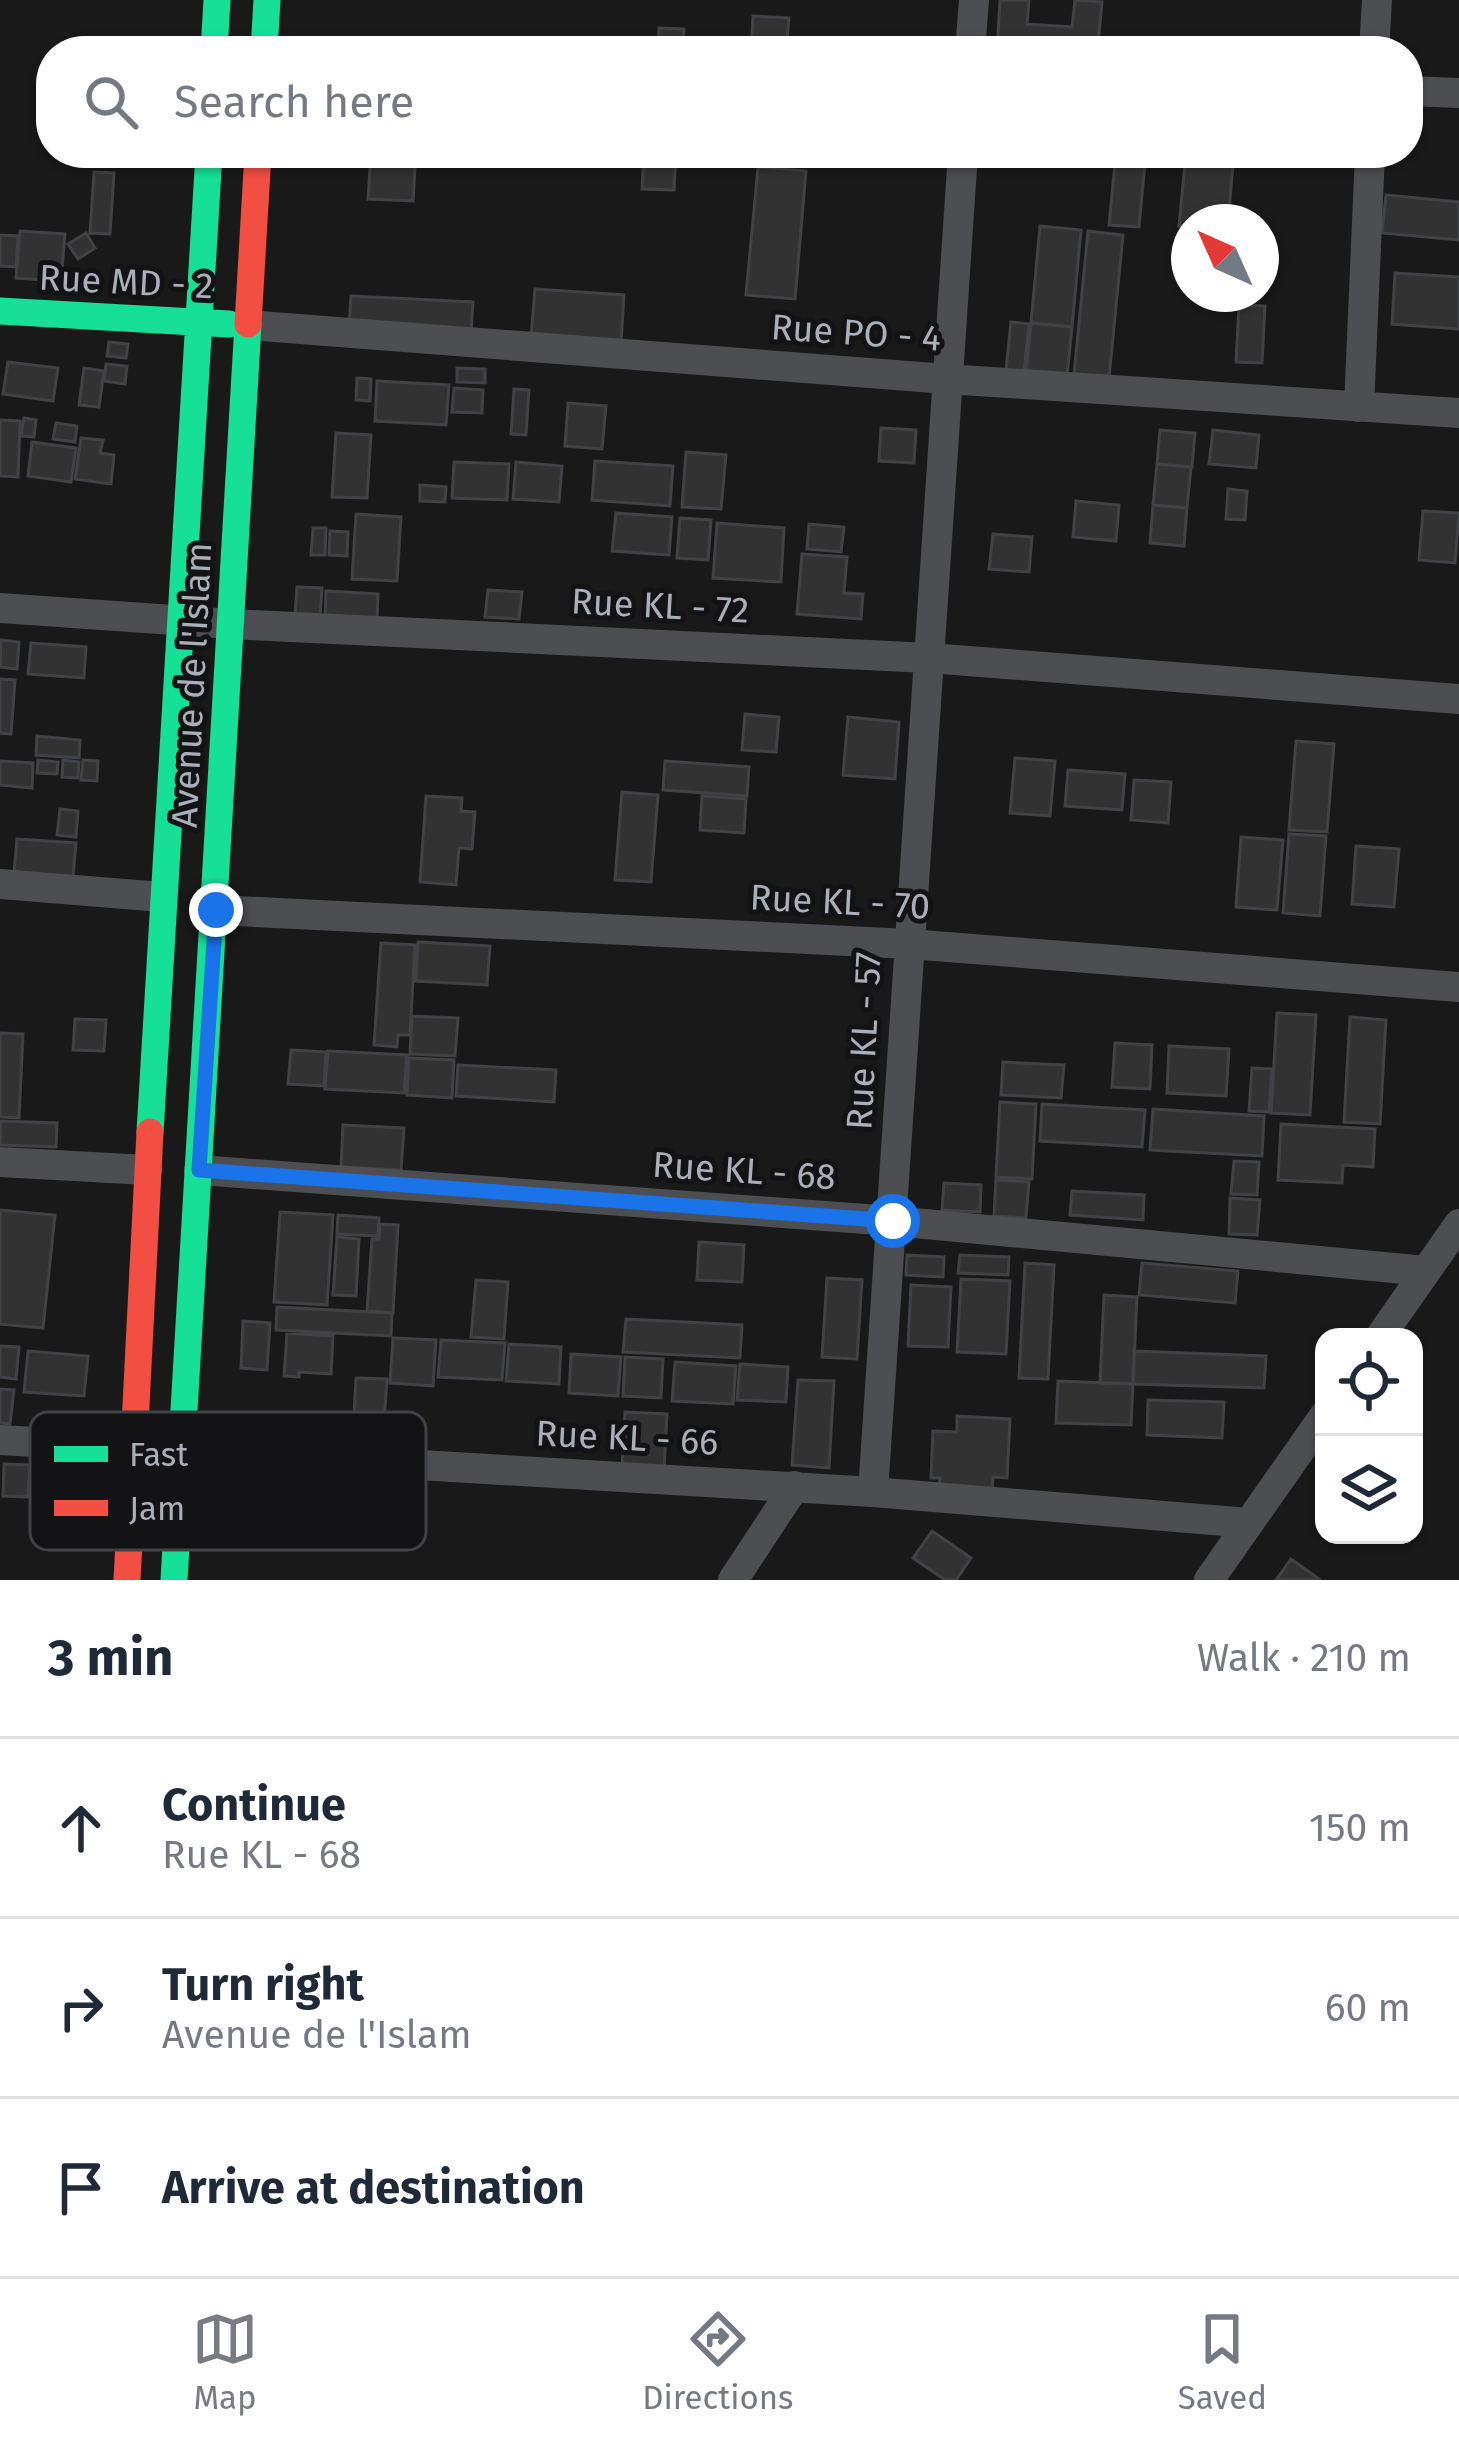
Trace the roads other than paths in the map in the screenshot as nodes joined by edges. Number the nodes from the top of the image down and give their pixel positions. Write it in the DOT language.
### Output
graph roads {
  1 [pos="217,0"];
  2 [pos="267,0"];
  3 [pos="974,0"];
  4 [pos="1377,0"];
  5 [pos="215,36"];
  6 [pos="265,36"];
  7 [pos="971,36"];
  8 [pos="1375,36"];
  9 [pos="1423,92"];
  10 [pos="1459,93"];
  11 [pos="208,168"];
  12 [pos="257,168"];
  13 [pos="962,168"];
  14 [pos="1369,168"];
  15 [pos="0,311"];
  16 [pos="200,322"];
  17 [pos="248,325"];
  18 [pos="947,379"];
  19 [pos="1359,407"];
  20 [pos="1459,413"];
  21 [pos="0,608"];
  22 [pos="180,619"];
  23 [pos="231,624"];
  24 [pos="929,658"];
  25 [pos="1459,699"];
  26 [pos="0,884"];
  27 [pos="163,897"];
  28 [pos="216,910"];
  29 [pos="909,944"];
  30 [pos="1459,987"];
  31 [pos="0,1162"];
  32 [pos="199,1170"];
  33 [pos="148,1171"];
  34 [pos="893,1221"];
  35 [pos="1459,1224"];
  36 [pos="1426,1271"];
  37 [pos="1386,1328"];
  38 [pos="136,1412"];
  39 [pos="185,1412"];
  40 [pos="1315,1429"];
  41 [pos="0,1440"];
  42 [pos="30,1442"];
  43 [pos="426,1466"];
  44 [pos="795,1486"];
  45 [pos="873,1492"];
  46 [pos="1249,1523"];
  47 [pos="129,1550"];
  48 [pos="176,1550"];
  49 [pos="127,1580"];
  50 [pos="174,1580"];
  51 [pos="733,1580"];
  52 [pos="1209,1580"];
  1 -- 5 [label="main road"];
  2 -- 6 [label="main road"];
  3 -- 7 [label="street"];
  4 -- 8 [label="street"];
  9 -- 10 [label="street"];
  11 -- 16 [label="main road, Avenue de l'Islam"];
  12 -- 17 [label="main road, Avenue de l'Islam"];
  13 -- 18 [label="street, Rue KL - 57"];
  14 -- 19 [label="street"];
  15 -- 16 [label="main road, Rue MD - 2"];
  16 -- 17 [label="main road, Rue MD - 2"];
  16 -- 22 [label="main road, Avenue de l'Islam"];
  17 -- 18 [label="street, Rue PO - 4"];
  17 -- 23 [label="main road, Avenue de l'Islam"];
  18 -- 19 [label="street, Rue PO - 4"];
  18 -- 24 [label="street, Rue KL - 57"];
  19 -- 20 [label="street, Rue PO - 4"];
  21 -- 22 [label="street, Rue KL - 72"];
  22 -- 23 [label="street, Rue KL - 72"];
  22 -- 27 [label="main road, Avenue de l'Islam"];
  23 -- 24 [label="street, Rue KL - 72"];
  23 -- 28 [label="main road, Avenue de l'Islam"];
  24 -- 25 [label="street, Rue KL - 72"];
  24 -- 29 [label="street, Rue KL - 57"];
  26 -- 27 [label="street"];
  27 -- 33 [label="main road, Avenue de l'Islam"];
  28 -- 29 [label="street, Rue KL - 70"];
  28 -- 32 [label="main road, Avenue de l'Islam"];
  29 -- 30 [label="street, Rue KL - 70"];
  29 -- 34 [label="street, Rue KL - 57"];
  31 -- 33 [label="street"];
  32 -- 34 [label="street, Rue KL - 68"];
  32 -- 39 [label="main road, Avenue de l'Islam"];
  33 -- 38 [label="main road, Avenue de l'Islam"];
  34 -- 36 [label="street, Rue KL - 68"];
  34 -- 45 [label="street, Rue KL - 57"];
  35 -- 36 [label="street"];
  36 -- 37 [label="street"];
  40 -- 46 [label="street"];
  41 -- 42 [label="street, Rue KL - 66"];
  43 -- 44 [label="street, Rue KL - 66"];
  44 -- 45 [label="street, Rue KL - 66"];
  44 -- 51 [label="street"];
  45 -- 46 [label="street, Rue KL - 66"];
  46 -- 52 [label="street"];
  47 -- 49 [label="main road, Avenue de l'Islam"];
  48 -- 50 [label="main road, Avenue de l'Islam"];
}
